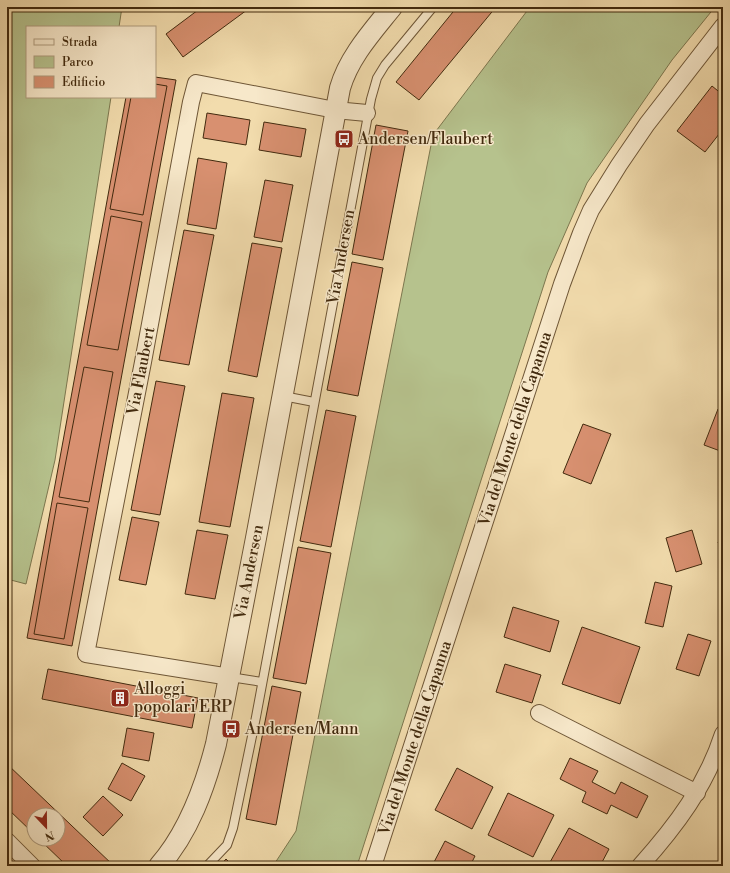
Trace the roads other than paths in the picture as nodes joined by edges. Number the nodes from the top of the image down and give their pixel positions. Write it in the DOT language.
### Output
graph roads {
  1 [pos="392,7"];
  2 [pos="433,7"];
  3 [pos="723,26"];
  4 [pos="335,110"];
  5 [pos="367,113"];
  6 [pos="282,396"];
  7 [pos="314,402"];
  8 [pos="230,677"];
  9 [pos="262,682"];
  10 [pos="539,713"];
  11 [pos="723,734"];
  12 [pos="697,792"];
  13 [pos="7,841"];
  14 [pos="32,866"];
  15 [pos="159,866"];
  16 [pos="207,866"];
  17 [pos="373,866"];
  18 [pos="640,866"];
  1 -- 4 [label="street, Via Andersen"];
  2 -- 5 [label="lane, Via Andersen"];
  3 -- 17 [label="street, Via del Monte della Capanna"];
  4 -- 5 [label="street"];
  4 -- 6 [label="street, Via Andersen"];
  4 -- 8 [label="street, Via Flaubert"];
  5 -- 7 [label="lane, Via Andersen"];
  6 -- 7 [label="lane"];
  6 -- 8 [label="street, Via Andersen"];
  7 -- 9 [label="lane, Via Andersen"];
  8 -- 9 [label="lane"];
  8 -- 15 [label="street, Via Andersen"];
  9 -- 16 [label="lane, Via Andersen"];
  10 -- 12 [label="street"];
  11 -- 12 [label="street"];
  12 -- 18 [label="street"];
  13 -- 14 [label="street"];
}
